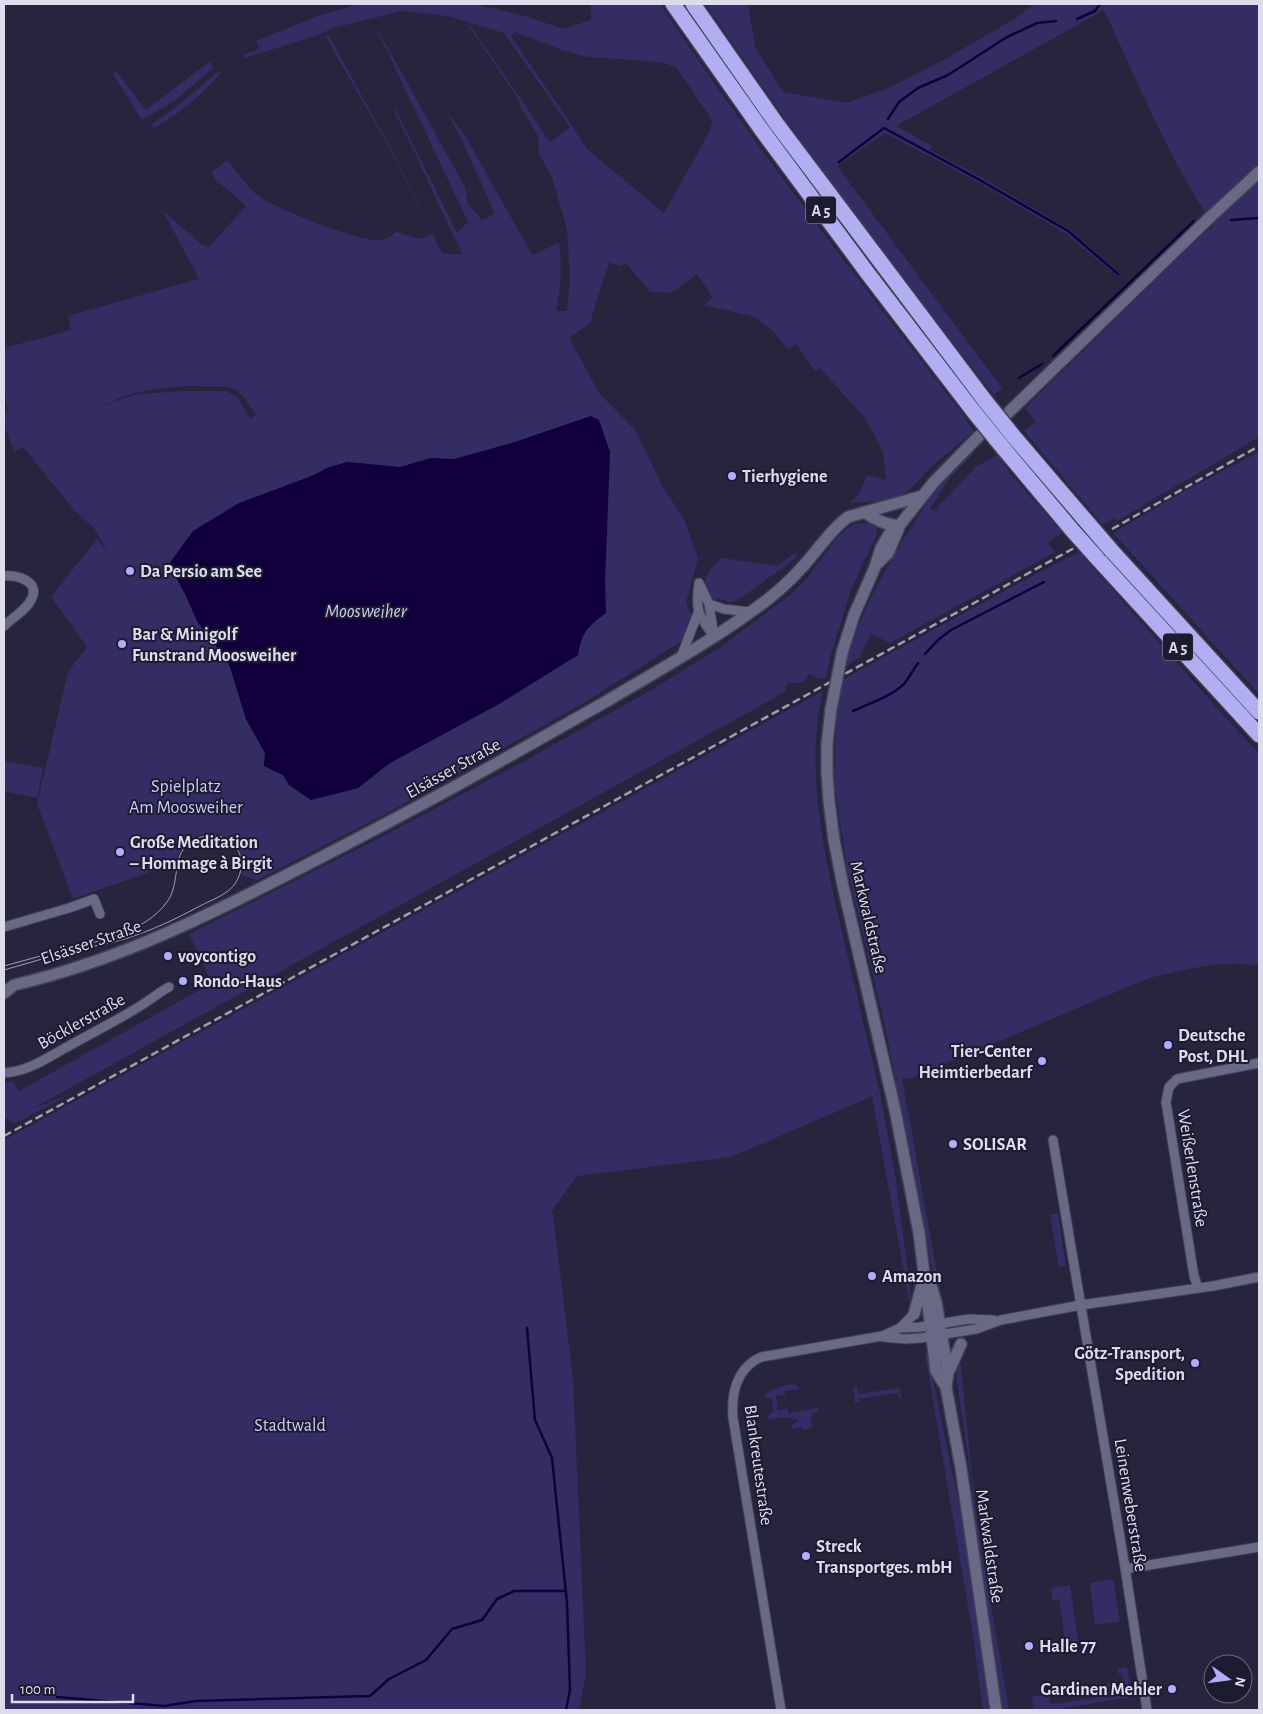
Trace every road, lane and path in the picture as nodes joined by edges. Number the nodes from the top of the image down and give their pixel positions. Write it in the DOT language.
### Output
graph roads {
  1 [pos="673,4"];
  2 [pos="693,4"];
  3 [pos="1259,172"];
  4 [pos="1009,412"];
  5 [pos="979,436"];
  6 [pos="1009,444"];
  7 [pos="922,496"];
  8 [pos="882,508"];
  9 [pos="866,512"];
  10 [pos="899,526"];
  11 [pos="4,576"];
  12 [pos="709,604"];
  13 [pos="750,612"];
  14 [pos="698,613"];
  15 [pos="4,626"];
  16 [pos="714,636"];
  17 [pos="681,657"];
  18 [pos="1259,712"];
  19 [pos="1259,735"];
  20 [pos="100,914"];
  21 [pos="4,927"];
  22 [pos="6,986"];
  23 [pos="169,987"];
  24 [pos="1259,1063"];
  25 [pos="4,1073"];
  26 [pos="1054,1140"];
  27 [pos="926,1277"];
  28 [pos="1259,1277"];
  29 [pos="1198,1288"];
  30 [pos="1081,1305"];
  31 [pos="914,1314"];
  32 [pos="1000,1320"];
  33 [pos="900,1328"];
  34 [pos="976,1329"];
  35 [pos="935,1330"];
  36 [pos="882,1336"];
  37 [pos="960,1344"];
  38 [pos="948,1373"];
  39 [pos="946,1387"];
  40 [pos="1259,1547"];
  41 [pos="1125,1569"];
  42 [pos="781,1710"];
  43 [pos="996,1710"];
  44 [pos="1146,1710"];
  1 -- 6 [label="highway, A 5, bridge"];
  2 -- 6 [label="highway, A 5, bridge"];
  3 -- 4 [label="main road"];
  5 -- 7 [label="main road, Markwaldstraße"];
  6 -- 18 [label="highway, A 5, bridge"];
  6 -- 19 [label="highway, A 5, bridge"];
  7 -- 8 [label="main road, Elsässer Straße"];
  7 -- 10 [label="main road, Markwaldstraße"];
  8 -- 9 [label="main road, Elsässer Straße"];
  8 -- 10 [label="main road"];
  9 -- 10 [label="main road"];
  9 -- 13 [label="main road, Elsässer Straße"];
  10 -- 27 [label="main road, Markwaldstraße, bridge"];
  11 -- 15 [label="street"];
  12 -- 13 [label="street"];
  12 -- 14 [label="street"];
  12 -- 16 [label="street"];
  13 -- 16 [label="main road, Elsässer Straße"];
  14 -- 16 [label="street"];
  14 -- 17 [label="street"];
  16 -- 17 [label="main road, Elsässer Straße"];
  17 -- 22 [label="main road, Elsässer Straße"];
  20 -- 21 [label="street"];
  23 -- 25 [label="street, Böcklerstraße"];
  24 -- 29 [label="street, Weißerlenstraße"];
  26 -- 30 [label="street"];
  27 -- 31 [label="main road"];
  27 -- 35 [label="main road, Markwaldstraße"];
  28 -- 29 [label="street"];
  29 -- 30 [label="street"];
  30 -- 32 [label="street"];
  30 -- 41 [label="street, Leinenweberstraße"];
  31 -- 33 [label="street, Blankreutestraße"];
  32 -- 34 [label="street"];
  32 -- 35 [label="street"];
  33 -- 35 [label="street, Blankreutestraße"];
  33 -- 36 [label="street, Blankreutestraße"];
  34 -- 35 [label="street"];
  34 -- 37 [label="street"];
  35 -- 36 [label="street, Blankreutestraße"];
  35 -- 38 [label="main road, Markwaldstraße"];
  35 -- 39 [label="main road, Markwaldstraße"];
  36 -- 42 [label="street, Blankreutestraße"];
  37 -- 38 [label="main road"];
  38 -- 39 [label="main road, Markwaldstraße"];
  39 -- 43 [label="main road, Markwaldstraße"];
  40 -- 41 [label="street"];
  41 -- 44 [label="street, Leinenweberstraße"];
}
